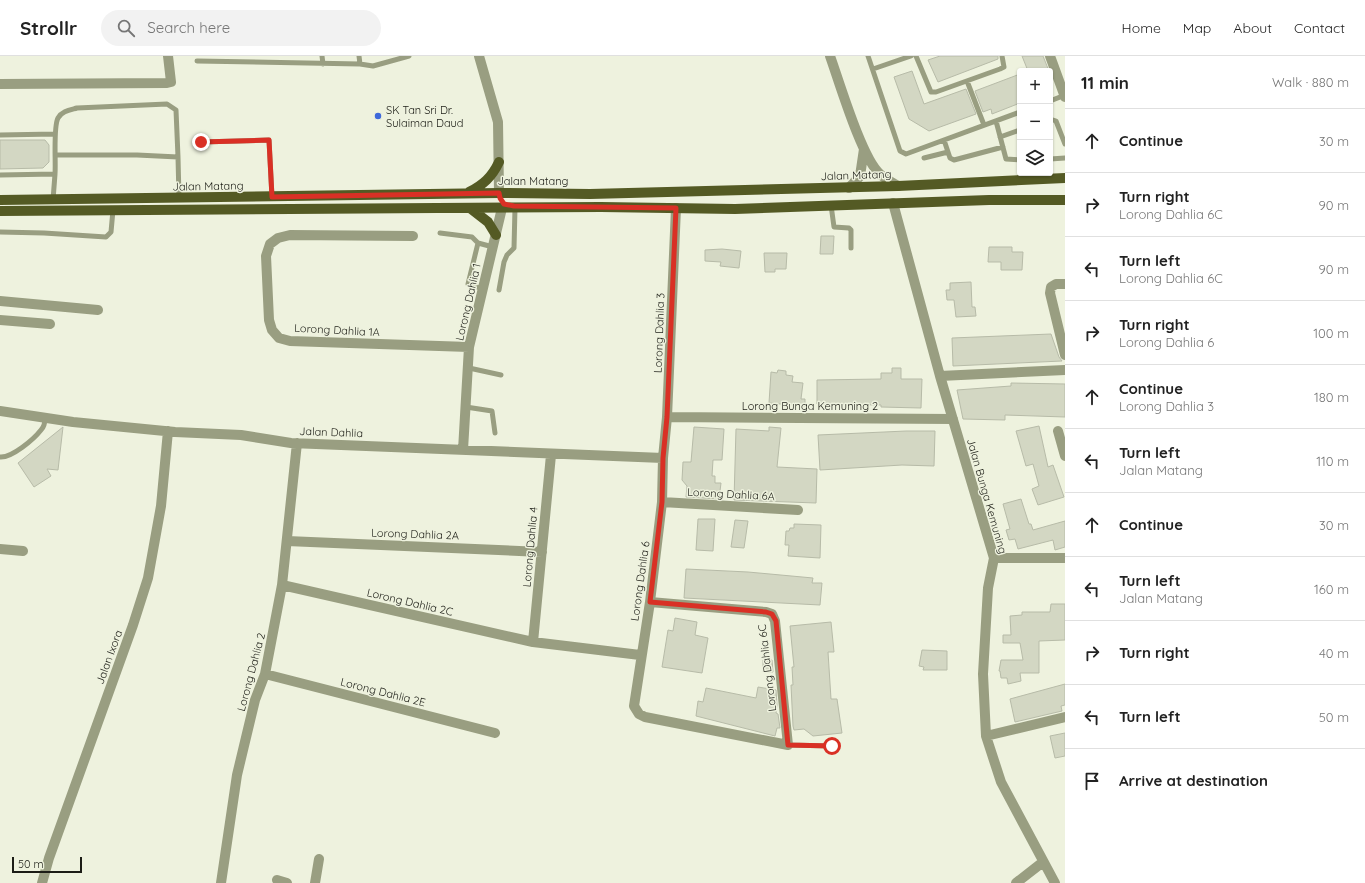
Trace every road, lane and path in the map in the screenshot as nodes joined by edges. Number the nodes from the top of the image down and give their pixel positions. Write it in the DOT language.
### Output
graph roads {
  1 [pos="168,56"];
  2 [pos="322,56"];
  3 [pos="359,56"];
  4 [pos="409,56"];
  5 [pos="478,56"];
  6 [pos="830,56"];
  7 [pos="868,56"];
  8 [pos="911,56"];
  9 [pos="916,56"];
  10 [pos="1002,56"];
  11 [pos="1050,56"];
  12 [pos="196,61"];
  13 [pos="323,64"];
  14 [pos="360,64"];
  15 [pos="873,69"];
  16 [pos="967,81"];
  17 [pos="0,84"];
  18 [pos="1065,96"];
  19 [pos="1053,100"];
  20 [pos="1017,113"];
  21 [pos="1053,120"];
  22 [pos="996,121"];
  23 [pos="984,125"];
  24 [pos="1017,131"];
  25 [pos="55,134"];
  26 [pos="0,135"];
  27 [pos="1000,137"];
  28 [pos="944,140"];
  29 [pos="201,142"];
  30 [pos="1065,144"];
  31 [pos="864,147"];
  32 [pos="1003,147"];
  33 [pos="948,152"];
  34 [pos="56,156"];
  35 [pos="178,157"];
  36 [pos="924,158"];
  37 [pos="1065,158"];
  38 [pos="1053,159"];
  39 [pos="1017,160"];
  40 [pos="499,162"];
  41 [pos="55,174"];
  42 [pos="0,175"];
  43 [pos="1065,178"];
  44 [pos="898,186"];
  45 [pos="849,188"];
  46 [pos="467,193"];
  47 [pos="499,193"];
  48 [pos="272,197"];
  49 [pos="179,198"];
  50 [pos="0,200"];
  51 [pos="53,200"];
  52 [pos="1065,200"];
  53 [pos="893,203"];
  54 [pos="831,205"];
  55 [pos="527,207"];
  56 [pos="470,208"];
  57 [pos="502,208"];
  58 [pos="515,208"];
  59 [pos="676,208"];
  60 [pos="113,210"];
  61 [pos="0,211"];
  62 [pos="0,217"];
  63 [pos="0,232"];
  64 [pos="440,234"];
  65 [pos="496,235"];
  66 [pos="413,236"];
  67 [pos="478,243"];
  68 [pos="492,247"];
  69 [pos="851,248"];
  70 [pos="1065,284"];
  71 [pos="483,289"];
  72 [pos="499,290"];
  73 [pos="0,301"];
  74 [pos="98,310"];
  75 [pos="0,320"];
  76 [pos="50,324"];
  77 [pos="469,348"];
  78 [pos="1065,355"];
  79 [pos="469,368"];
  80 [pos="1065,370"];
  81 [pos="501,375"];
  82 [pos="940,376"];
  83 [pos="466,407"];
  84 [pos="0,411"];
  85 [pos="667,417"];
  86 [pos="46,418"];
  87 [pos="953,419"];
  88 [pos="168,431"];
  89 [pos="1058,431"];
  90 [pos="495,433"];
  91 [pos="297,443"];
  92 [pos="463,450"];
  93 [pos="551,455"];
  94 [pos="1065,456"];
  95 [pos="0,457"];
  96 [pos="663,458"];
  97 [pos="662,502"];
  98 [pos="798,510"];
  99 [pos="288,541"];
  100 [pos="0,549"];
  101 [pos="23,551"];
  102 [pos="542,552"];
  103 [pos="994,558"];
  104 [pos="1065,558"];
  105 [pos="282,585"];
  106 [pos="650,602"];
  107 [pos="533,642"];
  108 [pos="640,655"];
  109 [pos="265,674"];
  110 [pos="1065,718"];
  111 [pos="496,732"];
  112 [pos="986,736"];
  113 [pos="788,745"];
  114 [pos="832,746"];
  115 [pos="319,859"];
  116 [pos="1043,862"];
  117 [pos="42,883"];
  118 [pos="221,883"];
  119 [pos="315,883"];
  120 [pos="1016,883"];
  121 [pos="1055,883"];
  1 -- 17 [label="street"];
  2 -- 13 [label="lane"];
  3 -- 14 [label="lane"];
  4 -- 14 [label="lane"];
  5 -- 40 [label="street"];
  6 -- 31 [label="street"];
  7 -- 15 [label="lane"];
  8 -- 15 [label="lane"];
  9 -- 16 [label="lane"];
  10 -- 16 [label="lane"];
  11 -- 18 [label="street"];
  12 -- 13 [label="lane"];
  13 -- 14 [label="lane"];
  15 -- 28 [label="lane"];
  16 -- 23 [label="lane"];
  18 -- 19 [label="lane"];
  20 -- 22 [label="lane"];
  21 -- 30 [label="lane"];
  22 -- 23 [label="lane"];
  22 -- 27 [label="lane"];
  23 -- 28 [label="lane"];
  24 -- 27 [label="lane"];
  25 -- 26 [label="lane"];
  25 -- 34 [label="lane"];
  25 -- 35 [label="lane"];
  27 -- 32 [label="lane"];
  28 -- 33 [label="lane"];
  29 -- 48 [label="lane"];
  31 -- 44 [label="street"];
  31 -- 45 [label="street"];
  32 -- 33 [label="lane"];
  32 -- 39 [label="lane"];
  33 -- 36 [label="lane"];
  34 -- 35 [label="lane"];
  34 -- 41 [label="lane"];
  35 -- 49 [label="lane"];
  37 -- 38 [label="lane"];
  40 -- 46 [label="main road"];
  40 -- 47 [label="street"];
  41 -- 42 [label="lane"];
  41 -- 51 [label="lane"];
  43 -- 44 [label="main road, Jalan Matang"];
  44 -- 45 [label="main road, Jalan Matang"];
  45 -- 47 [label="main road, Jalan Matang"];
  46 -- 47 [label="main road, Jalan Matang"];
  46 -- 48 [label="main road, Jalan Matang"];
  47 -- 55 [label="main road"];
  48 -- 49 [label="main road, Jalan Matang"];
  49 -- 51 [label="main road, Jalan Matang"];
  50 -- 51 [label="main road, Jalan Matang"];
  52 -- 53 [label="main road"];
  53 -- 54 [label="main road"];
  53 -- 82 [label="street, Jalan Bunga Kemuning"];
  54 -- 59 [label="main road"];
  54 -- 69 [label="lane"];
  55 -- 58 [label="main road"];
  55 -- 59 [label="main road"];
  56 -- 57 [label="main road"];
  56 -- 60 [label="main road"];
  56 -- 65 [label="main road"];
  57 -- 58 [label="main road"];
  57 -- 65 [label="street, Lorong Dahlia 1"];
  58 -- 72 [label="lane"];
  59 -- 85 [label="street, Lorong Dahlia 3"];
  60 -- 61 [label="main road"];
  60 -- 63 [label="lane"];
  61 -- 62 [label="street"];
  64 -- 67 [label="lane"];
  65 -- 68 [label="street, Lorong Dahlia 1"];
  66 -- 77 [label="street, Lorong Dahlia 1A"];
  67 -- 68 [label="lane"];
  67 -- 71 [label="lane"];
  68 -- 71 [label="street, Lorong Dahlia 1"];
  70 -- 78 [label="street"];
  71 -- 77 [label="street, Lorong Dahlia 1"];
  73 -- 74 [label="street"];
  75 -- 76 [label="street"];
  77 -- 79 [label="street, Lorong Dahlia 1"];
  79 -- 81 [label="lane"];
  79 -- 83 [label="street, Lorong Dahlia 1"];
  80 -- 82 [label="street"];
  82 -- 87 [label="street, Jalan Bunga Kemuning"];
  83 -- 90 [label="lane"];
  83 -- 92 [label="street, Lorong Dahlia 1"];
  84 -- 86 [label="street, Jalan Dahlia"];
  85 -- 87 [label="street, Lorong Bunga Kemuning 2"];
  85 -- 96 [label="street, Lorong Dahlia 3"];
  86 -- 88 [label="street, Jalan Dahlia"];
  86 -- 95 [label="lane"];
  87 -- 103 [label="street, Jalan Bunga Kemuning"];
  88 -- 91 [label="street, Jalan Dahlia"];
  88 -- 117 [label="street, Jalan Ixora"];
  89 -- 94 [label="street"];
  91 -- 92 [label="street, Jalan Dahlia"];
  91 -- 99 [label="street, Lorong Dahlia 2"];
  92 -- 93 [label="street, Jalan Dahlia"];
  93 -- 96 [label="street, Jalan Dahlia"];
  93 -- 102 [label="street, Lorong Dahlia 4"];
  96 -- 97 [label="street, Lorong Dahlia 6"];
  97 -- 98 [label="street, Lorong Dahlia 6A"];
  97 -- 106 [label="street, Lorong Dahlia 6"];
  99 -- 102 [label="street, Lorong Dahlia 2A"];
  99 -- 105 [label="street, Lorong Dahlia 2"];
  100 -- 101 [label="street"];
  102 -- 107 [label="street, Lorong Dahlia 4"];
  103 -- 104 [label="street"];
  103 -- 112 [label="street, Jalan Bunga Kemuning"];
  105 -- 107 [label="street, Lorong Dahlia 2C"];
  105 -- 109 [label="street, Lorong Dahlia 2"];
  106 -- 108 [label="street, Lorong Dahlia 6"];
  106 -- 113 [label="street, Lorong Dahlia 6C"];
  107 -- 108 [label="street, Lorong Dahlia 2C"];
  108 -- 113 [label="street, Lorong Dahlia 6"];
  109 -- 111 [label="street, Lorong Dahlia 2E"];
  109 -- 118 [label="street, Lorong Dahlia 2"];
  110 -- 112 [label="street"];
  112 -- 116 [label="street, Jalan Bunga Kemuning"];
  113 -- 114 [label="lane"];
  115 -- 119 [label="street"];
  116 -- 120 [label="street"];
  116 -- 121 [label="street, Jalan Bunga Kemuning"];
}
